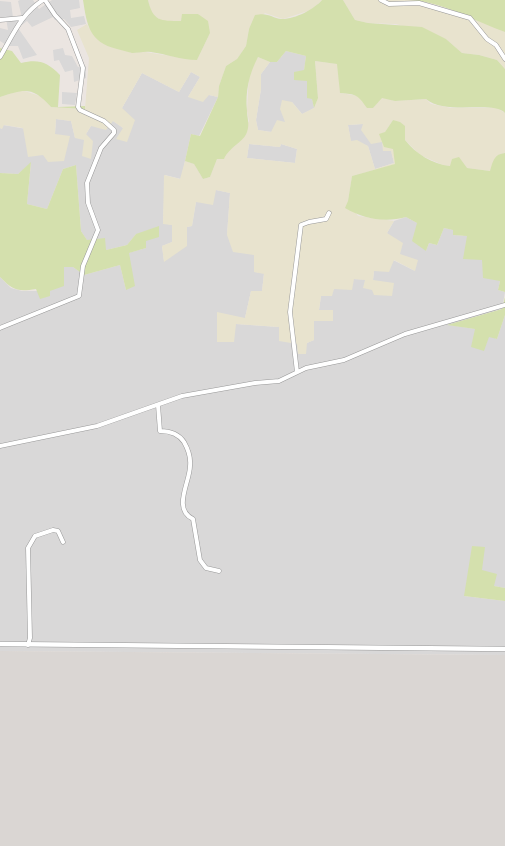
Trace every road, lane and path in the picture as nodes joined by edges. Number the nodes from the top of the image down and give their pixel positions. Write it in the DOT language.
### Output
graph roads {
  1 [pos="44,0"];
  2 [pos="381,0"];
  3 [pos="22,18"];
  4 [pos="0,20"];
  5 [pos="0,57"];
  6 [pos="505,59"];
  7 [pos="330,213"];
  8 [pos="505,306"];
  9 [pos="0,328"];
  10 [pos="297,372"];
  11 [pos="158,405"];
  12 [pos="0,446"];
  13 [pos="63,542"];
  14 [pos="219,571"];
  15 [pos="0,644"];
  16 [pos="28,645"];
  17 [pos="505,649"];
  1 -- 3 [label="street"];
  1 -- 9 [label="street"];
  2 -- 6 [label="street"];
  3 -- 4 [label="street"];
  3 -- 5 [label="street"];
  7 -- 10 [label="street"];
  8 -- 10 [label="street"];
  10 -- 11 [label="street"];
  11 -- 12 [label="street"];
  11 -- 14 [label="street"];
  13 -- 16 [label="street"];
  15 -- 16 [label="street"];
  16 -- 17 [label="street"];
}
